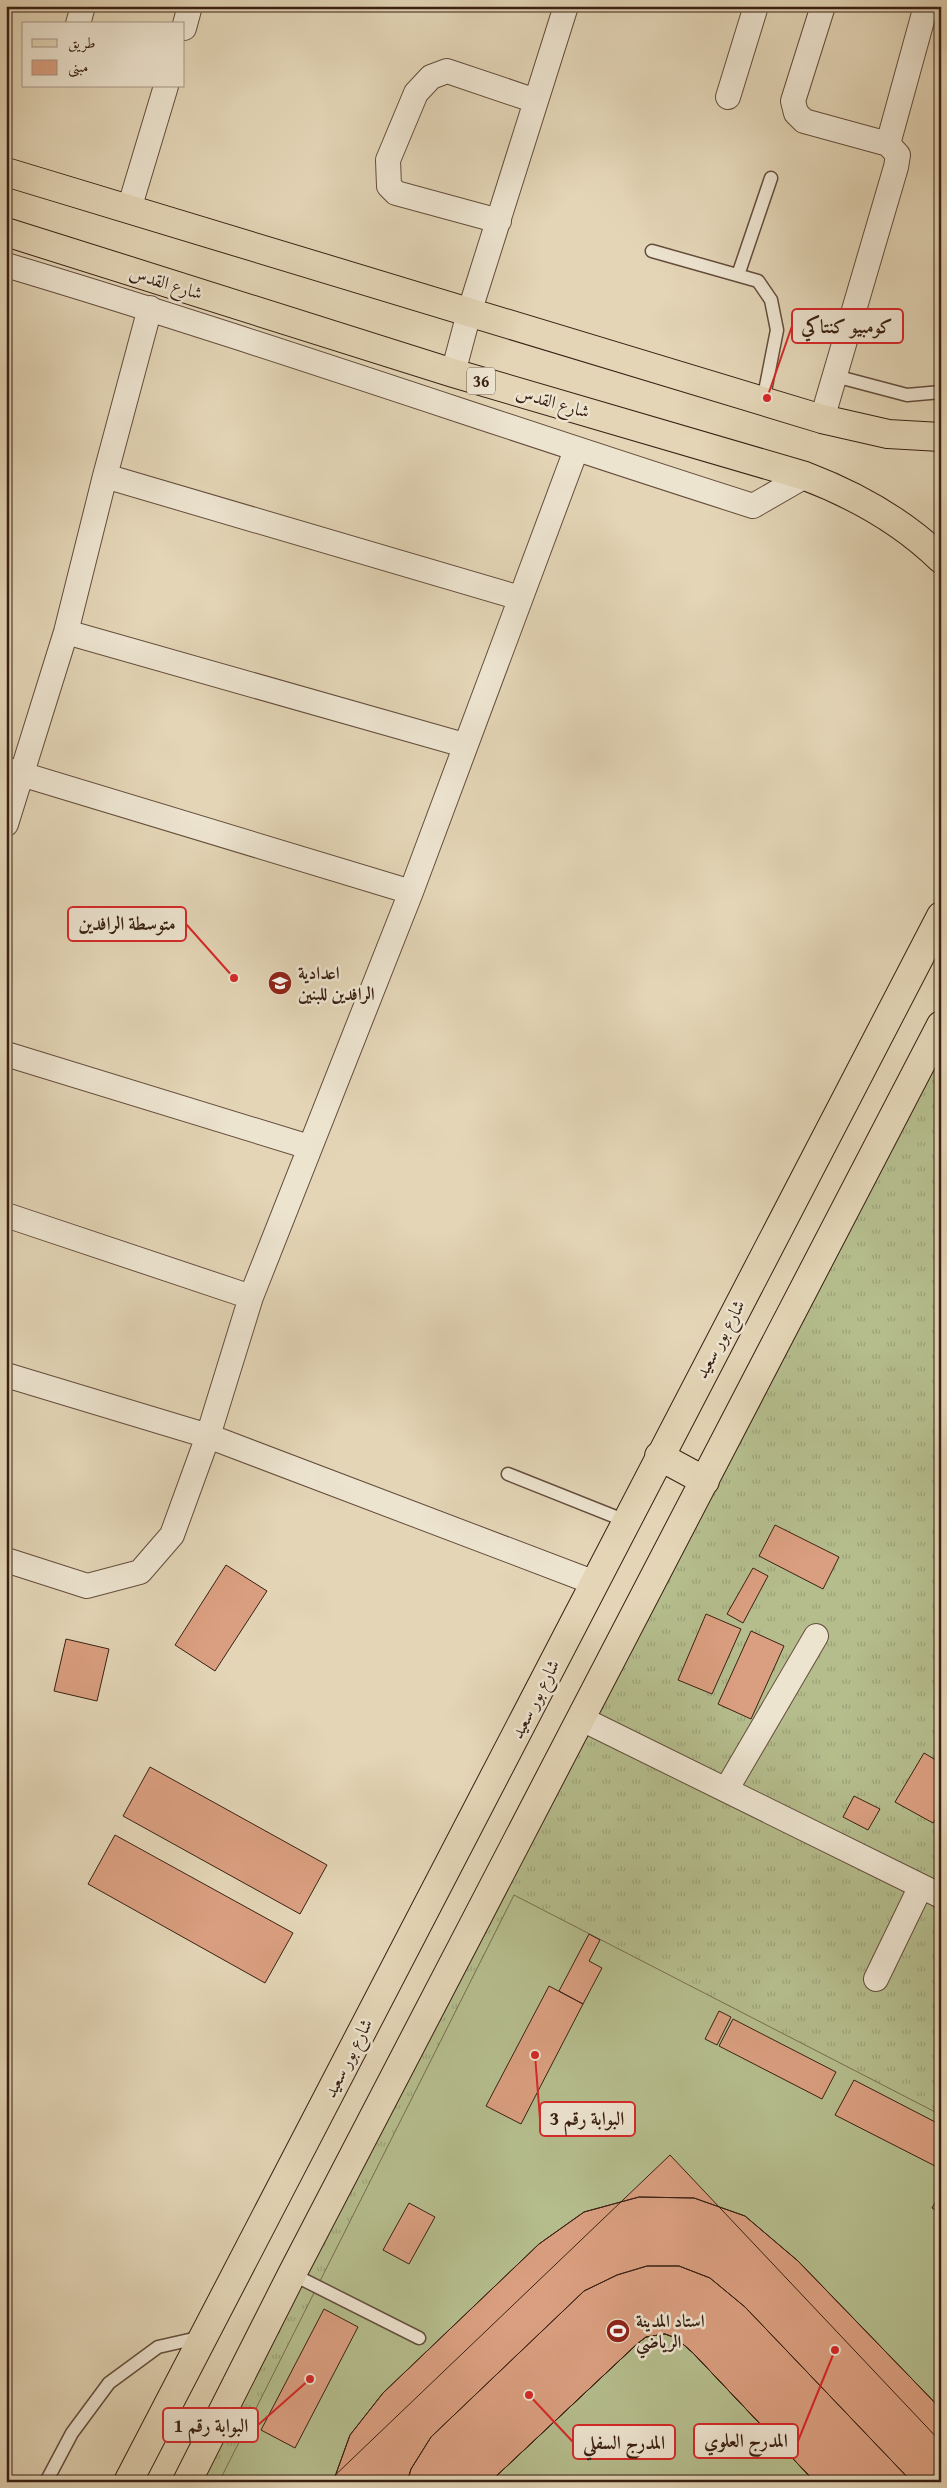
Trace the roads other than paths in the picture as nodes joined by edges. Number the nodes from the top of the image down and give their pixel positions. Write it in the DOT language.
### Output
graph roads {
  1 [pos="83,6"];
  2 [pos="190,6"];
  3 [pos="566,6"];
  4 [pos="756,6"];
  5 [pos="823,6"];
  6 [pos="926,6"];
  7 [pos="79,22"];
  8 [pos="185,24"];
  9 [pos="165,88"];
  10 [pos="728,98"];
  11 [pos="536,101"];
  12 [pos="888,144"];
  13 [pos="6,172"];
  14 [pos="771,178"];
  15 [pos="129,209"];
  16 [pos="498,221"];
  17 [pos="6,232"];
  18 [pos="652,251"];
  19 [pos="6,266"];
  20 [pos="738,275"];
  21 [pos="150,308"];
  22 [pos="469,313"];
  23 [pos="453,373"];
  24 [pos="835,376"];
  25 [pos="941,392"];
  26 [pos="764,401"];
  27 [pos="822,418"];
  28 [pos="941,437"];
  29 [pos="576,450"];
  30 [pos="105,476"];
  31 [pos="805,476"];
  32 [pos="941,559"];
  33 [pos="520,598"];
  34 [pos="66,632"];
  35 [pos="464,745"];
  36 [pos="14,771"];
  37 [pos="6,824"];
  38 [pos="411,892"];
  39 [pos="941,916"];
  40 [pos="941,1026"];
  41 [pos="6,1054"];
  42 [pos="309,1147"];
  43 [pos="6,1215"];
  44 [pos="251,1297"];
  45 [pos="6,1375"];
  46 [pos="208,1436"];
  47 [pos="659,1456"];
  48 [pos="508,1474"];
  49 [pos="705,1481"];
  50 [pos="626,1521"];
  51 [pos="6,1560"];
  52 [pos="595,1583"];
  53 [pos="816,1636"];
  54 [pos="582,1719"];
  55 [pos="726,1790"];
  56 [pos="931,1891"];
  57 [pos="876,1979"];
  58 [pos="292,2274"];
  59 [pos="204,2336"];
  60 [pos="419,2338"];
  61 [pos="46,2482"];
  62 [pos="128,2482"];
  63 [pos="187,2482"];
  1 -- 7 [label="street"];
  2 -- 8 [label="street"];
  3 -- 11 [label="street"];
  4 -- 10 [label="street"];
  5 -- 12 [label="street"];
  6 -- 12 [label="street"];
  9 -- 15 [label="street"];
  11 -- 16 [label="street"];
  11 -- 16 [label="street"];
  12 -- 24 [label="street"];
  13 -- 15 [label="main road"];
  14 -- 20 [label="lane"];
  15 -- 22 [label="main road"];
  16 -- 22 [label="street"];
  17 -- 23 [label="main road, شارع القدس / 36"];
  18 -- 20 [label="lane"];
  19 -- 21 [label="street"];
  20 -- 26 [label="lane"];
  21 -- 29 [label="street"];
  21 -- 30 [label="street"];
  22 -- 23 [label="street"];
  22 -- 26 [label="main road"];
  23 -- 31 [label="main road, شارع القدس / 36"];
  24 -- 25 [label="lane"];
  24 -- 27 [label="street"];
  26 -- 27 [label="main road"];
  27 -- 28 [label="main road"];
  29 -- 31 [label="street"];
  29 -- 33 [label="street"];
  30 -- 33 [label="street"];
  30 -- 34 [label="street"];
  31 -- 32 [label="main road, شارع القدس / 36"];
  33 -- 35 [label="street"];
  34 -- 35 [label="street"];
  34 -- 36 [label="street"];
  35 -- 38 [label="street"];
  36 -- 37 [label="street"];
  36 -- 38 [label="street"];
  38 -- 42 [label="street"];
  39 -- 47 [label="main road, شارع بور سعيد"];
  40 -- 49 [label="main road"];
  41 -- 42 [label="street"];
  42 -- 44 [label="street"];
  43 -- 44 [label="street"];
  44 -- 46 [label="street"];
  45 -- 46 [label="street"];
  46 -- 51 [label="street"];
  46 -- 52 [label="street"];
  47 -- 49 [label="main road"];
  47 -- 50 [label="main road, شارع بور سعيد"];
  48 -- 50 [label="lane"];
  49 -- 54 [label="main road"];
  50 -- 52 [label="main road, شارع بور سعيد"];
  52 -- 59 [label="main road, شارع بور سعيد"];
  53 -- 55 [label="street"];
  54 -- 55 [label="street"];
  54 -- 58 [label="main road"];
  55 -- 56 [label="street"];
  56 -- 57 [label="street"];
  58 -- 60 [label="lane"];
  58 -- 63 [label="main road"];
  59 -- 61 [label="lane"];
  59 -- 62 [label="main road, شارع بور سعيد"];
}
